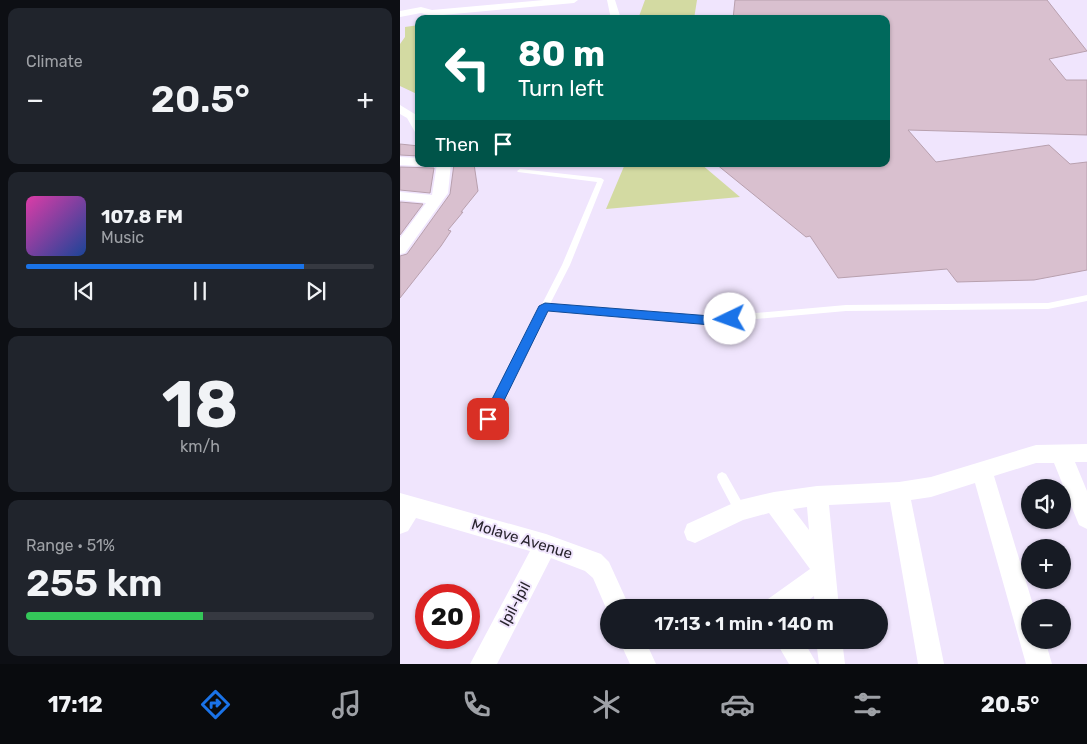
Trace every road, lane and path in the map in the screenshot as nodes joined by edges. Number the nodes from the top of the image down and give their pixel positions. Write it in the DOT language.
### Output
graph roads {
  1 [pos="574,0"];
  2 [pos="611,0"];
  3 [pos="400,14"];
  4 [pos="461,15"];
  5 [pos="615,15"];
  6 [pos="400,109"];
  7 [pos="415,122"];
  8 [pos="400,160"];
  9 [pos="415,162"];
  10 [pos="443,167"];
  11 [pos="520,171"];
  12 [pos="400,196"];
  13 [pos="436,200"];
  14 [pos="405,234"];
  15 [pos="400,249"];
  16 [pos="1087,298"];
  17 [pos="545,306"];
  18 [pos="480,435"];
  19 [pos="1087,453"];
  20 [pos="1061,454"];
  21 [pos="982,471"];
  22 [pos="722,478"];
  23 [pos="900,492"];
  24 [pos="817,496"];
  25 [pos="774,502"];
  26 [pos="740,510"];
  27 [pos="404,511"];
  28 [pos="1087,518"];
  29 [pos="695,532"];
  30 [pos="546,545"];
  31 [pos="823,571"];
  32 [pos="614,599"];
  33 [pos="788,599"];
  34 [pos="825,599"];
  35 [pos="1021,603"];
  36 [pos="636,649"];
  37 [pos="794,649"];
  38 [pos="831,649"];
  39 [pos="1035,649"];
  40 [pos="483,664"];
  41 [pos="643,664"];
  42 [pos="804,664"];
  43 [pos="832,664"];
  44 [pos="931,664"];
  45 [pos="1039,664"];
  1 -- 4 [label="street"];
  2 -- 5 [label="street"];
  3 -- 4 [label="street"];
  6 -- 7 [label="street"];
  8 -- 9 [label="street"];
  10 -- 13 [label="street"];
  11 -- 17 [label="lane"];
  12 -- 13 [label="street"];
  13 -- 14 [label="street"];
  14 -- 15 [label="street"];
  16 -- 17 [label="lane"];
  17 -- 18 [label="lane"];
  19 -- 20 [label="street"];
  20 -- 21 [label="street"];
  20 -- 28 [label="street"];
  21 -- 23 [label="street"];
  21 -- 35 [label="street"];
  22 -- 26 [label="lane"];
  23 -- 24 [label="street"];
  23 -- 44 [label="street"];
  24 -- 25 [label="street"];
  24 -- 31 [label="street"];
  25 -- 26 [label="street"];
  25 -- 31 [label="street"];
  26 -- 29 [label="street"];
  27 -- 30 [label="street, Molave Avenue"];
  30 -- 32 [label="street, Molave Avenue"];
  30 -- 40 [label="street, Ipil-Ipil"];
  31 -- 33 [label="street"];
  31 -- 34 [label="street"];
  36 -- 41 [label="street"];
  37 -- 42 [label="street"];
  38 -- 43 [label="street"];
  39 -- 45 [label="street"];
}
